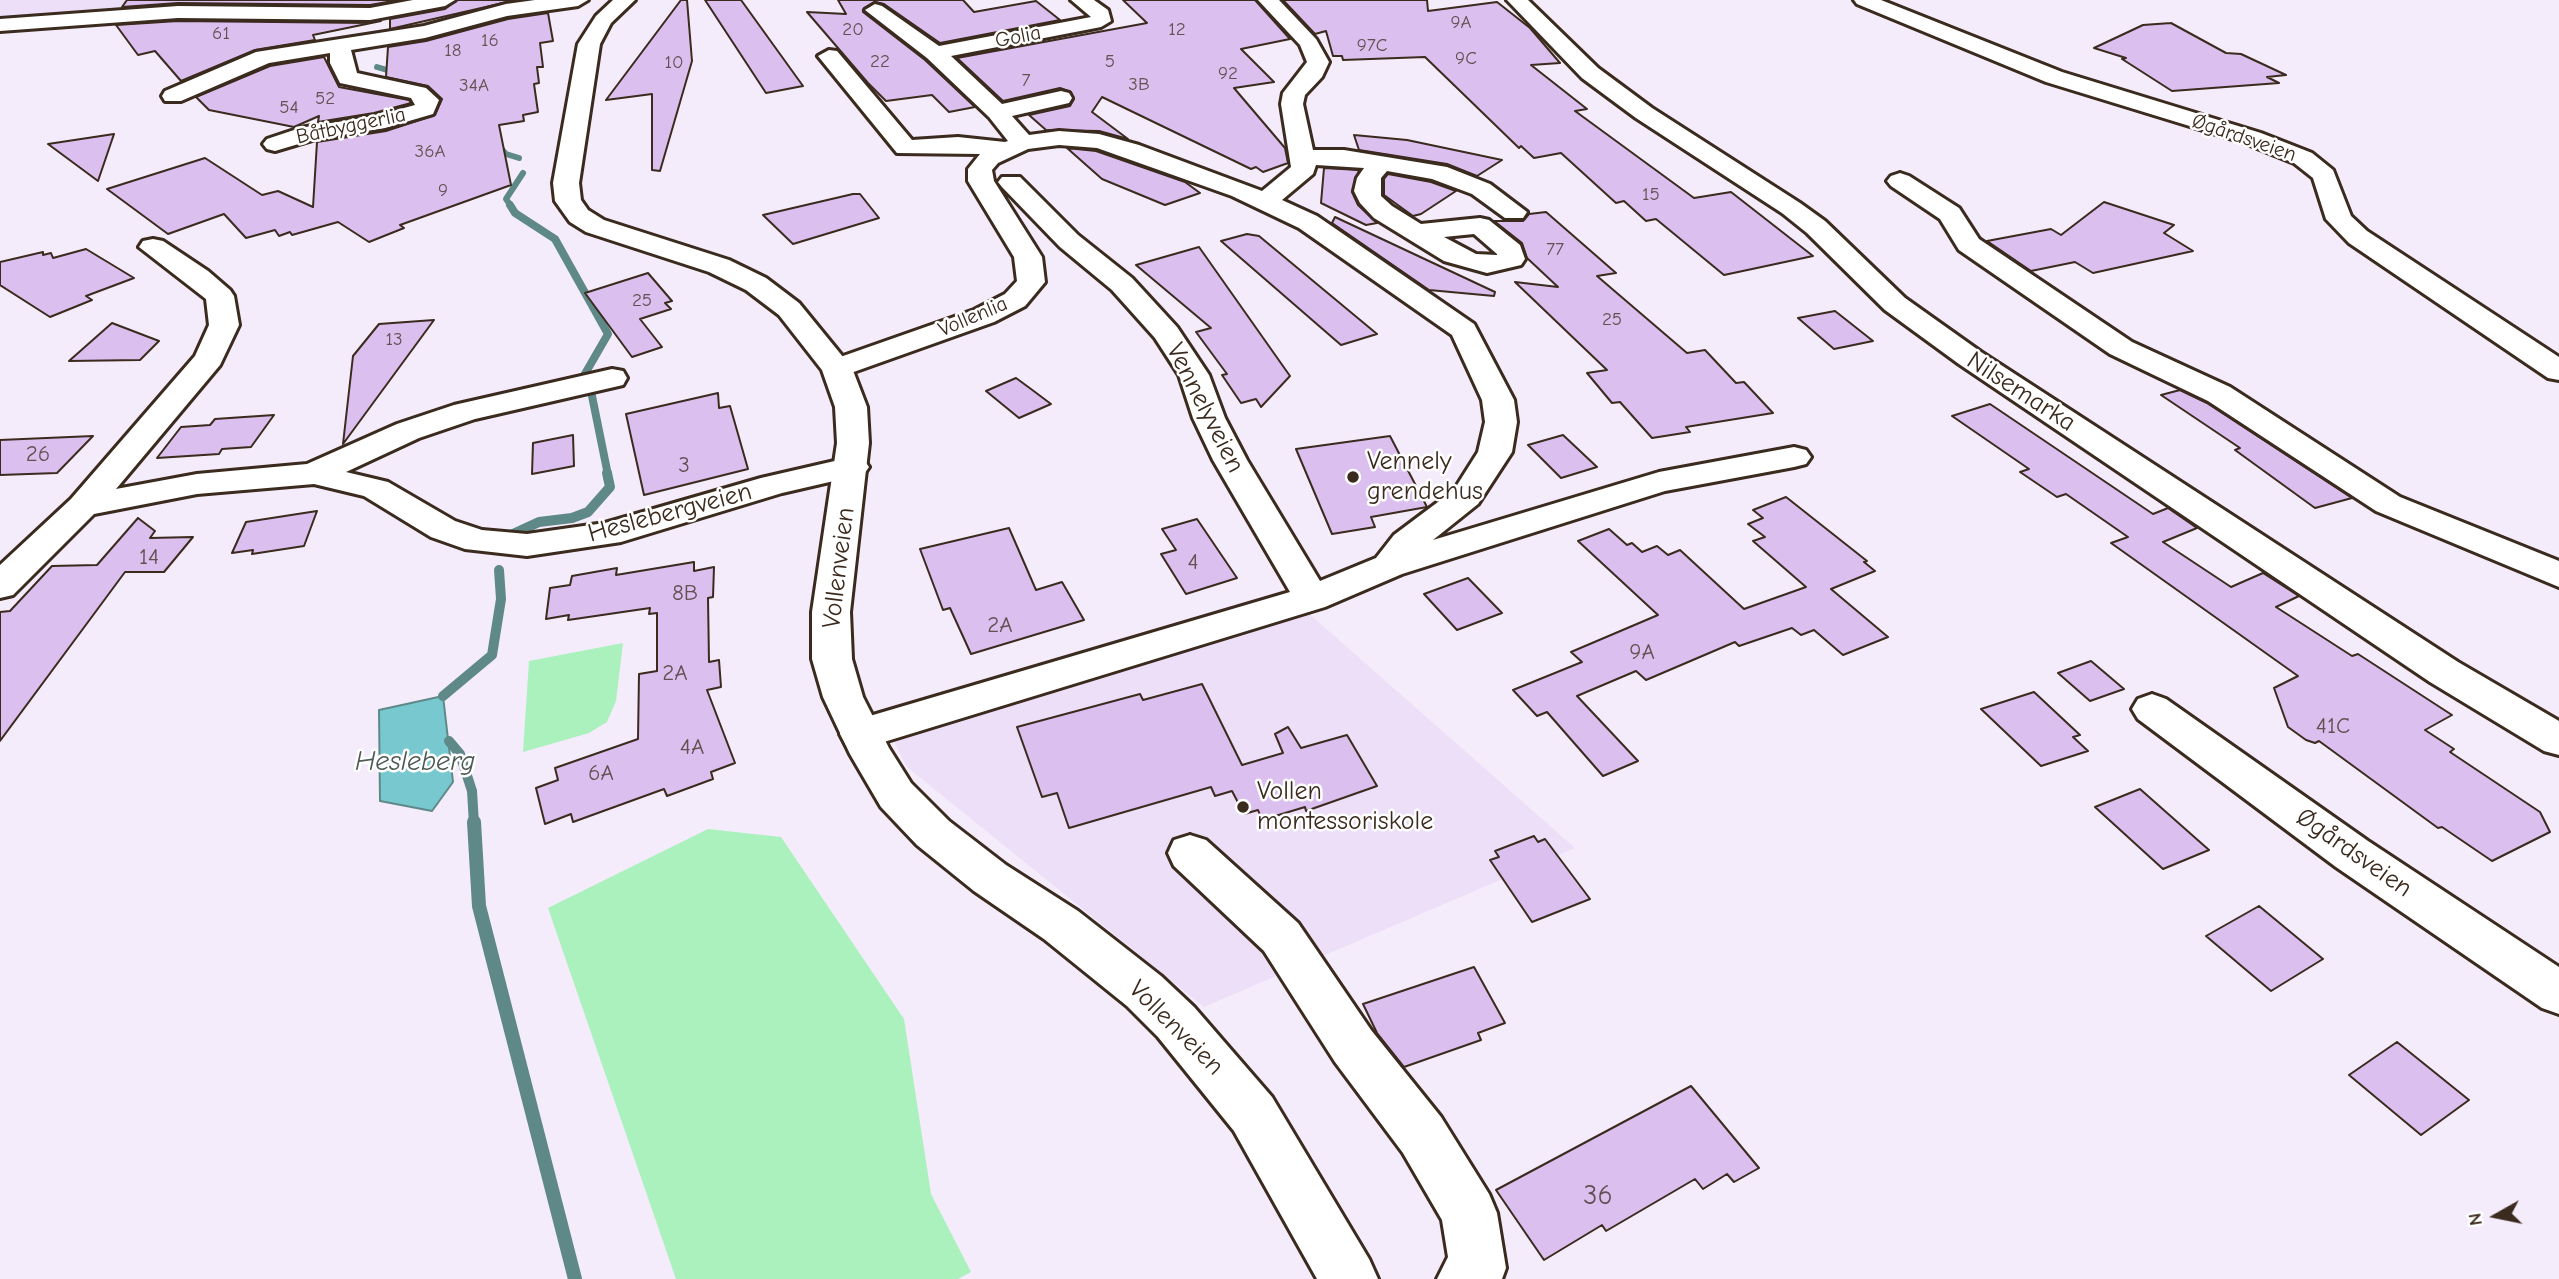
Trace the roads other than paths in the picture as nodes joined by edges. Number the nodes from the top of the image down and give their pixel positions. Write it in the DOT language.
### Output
graph roads {
  1 [pos="445,0"];
  2 [pos="578,0"];
  3 [pos="625,0"];
  4 [pos="1081,0"];
  5 [pos="1268,0"];
  6 [pos="1517,0"];
  7 [pos="1864,0"];
  8 [pos="875,10"];
  9 [pos="0,25"];
  10 [pos="340,44"];
  11 [pos="935,53"];
  12 [pos="829,56"];
  13 [pos="173,96"];
  14 [pos="1061,98"];
  15 [pos="997,112"];
  16 [pos="275,144"];
  17 [pos="1013,158"];
  18 [pos="1304,158"];
  19 [pos="1381,162"];
  20 [pos="1900,181"];
  21 [pos="1265,201"];
  22 [pos="1514,212"];
  23 [pos="1417,232"];
  24 [pos="153,247"];
  25 [pos="837,368"];
  26 [pos="2559,371"];
  27 [pos="612,378"];
  28 [pos="1794,457"];
  29 [pos="852,467"];
  30 [pos="314,474"];
  31 [pos="83,506"];
  32 [pos="1389,566"];
  33 [pos="2559,575"];
  34 [pos="0,586"];
  35 [pos="1312,597"];
  36 [pos="2152,709"];
  37 [pos="861,734"];
  38 [pos="2559,740"];
  39 [pos="1190,853"];
  40 [pos="2559,993"];
  41 [pos="1349,1279"];
  42 [pos="1466,1279"];
  1 -- 9 [label="street"];
  2 -- 10 [label="street"];
  3 -- 25 [label="street, Vollenveien"];
  4 -- 11 [label="street, Golia"];
  5 -- 18 [label="street"];
  6 -- 38 [label="street, Nilsemarka"];
  7 -- 26 [label="street, Øgårdsveien"];
  8 -- 11 [label="street"];
  10 -- 13 [label="street"];
  10 -- 16 [label="street, Båtbyggerlia"];
  11 -- 15 [label="street"];
  12 -- 17 [label="street"];
  14 -- 15 [label="street"];
  15 -- 17 [label="street"];
  17 -- 21 [label="street"];
  17 -- 25 [label="street, Vollenlia"];
  17 -- 35 [label="street, Vennelyveien"];
  18 -- 19 [label="street"];
  18 -- 21 [label="street"];
  19 -- 22 [label="street"];
  19 -- 23 [label="street"];
  20 -- 33 [label="street"];
  21 -- 32 [label="street"];
  24 -- 31 [label="street"];
  25 -- 29 [label="street, Vollenveien"];
  27 -- 30 [label="street"];
  28 -- 32 [label="street"];
  29 -- 30 [label="street, Heslebergveien"];
  29 -- 37 [label="street, Vollenveien"];
  30 -- 31 [label="street, Heslebergveien"];
  31 -- 34 [label="street"];
  32 -- 35 [label="street"];
  35 -- 37 [label="street"];
  36 -- 40 [label="street, Øgårdsveien"];
  37 -- 41 [label="street, Vollenveien"];
  39 -- 42 [label="street"];
}
